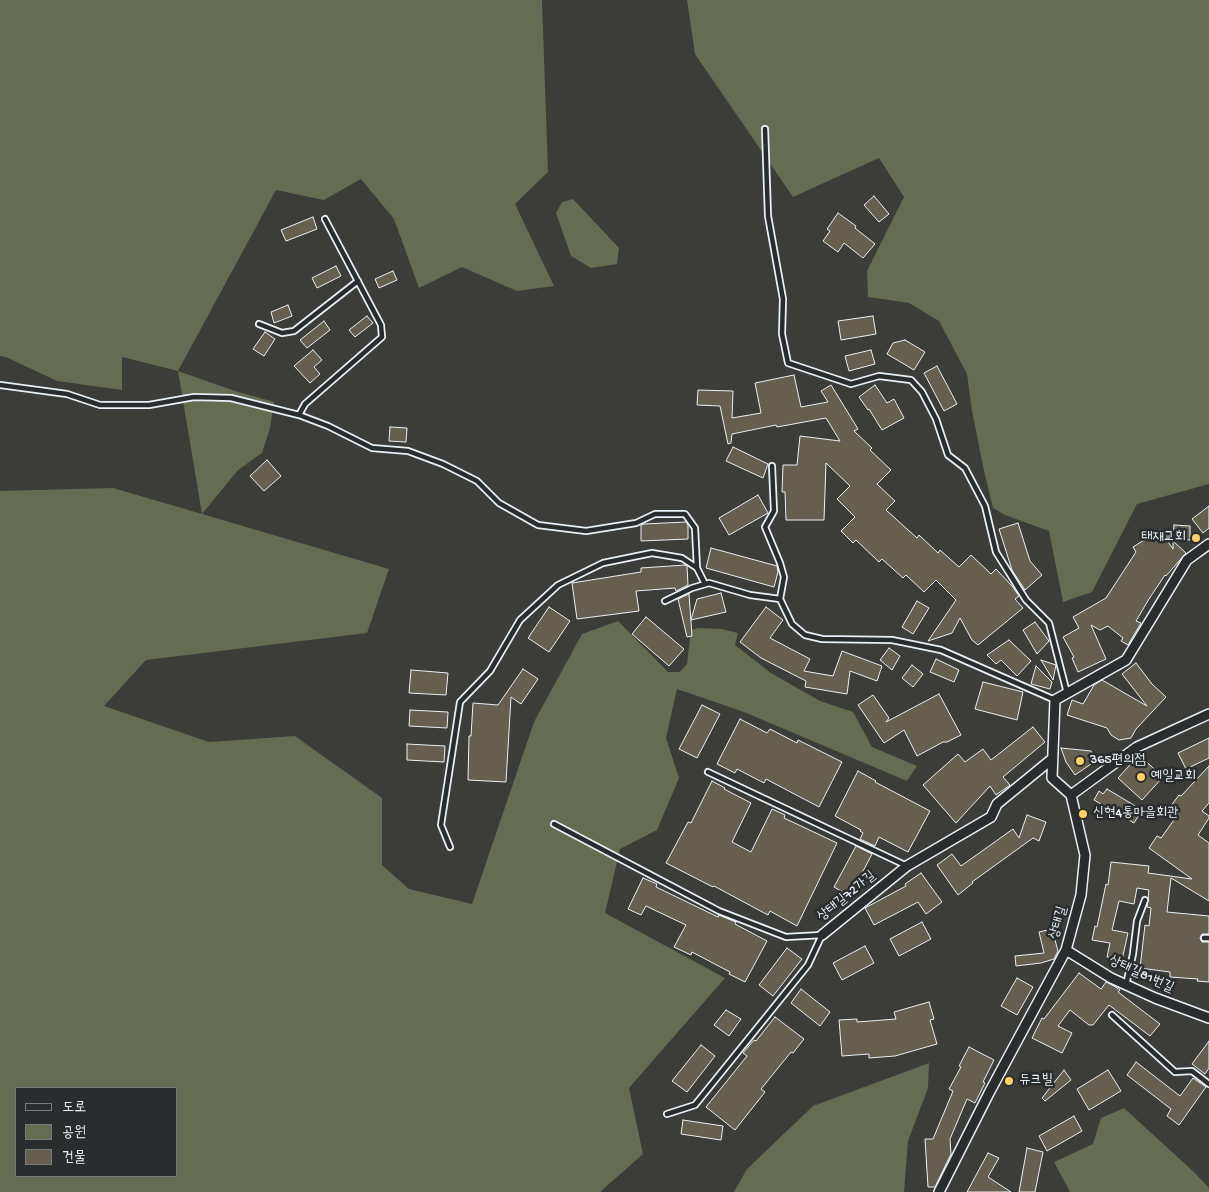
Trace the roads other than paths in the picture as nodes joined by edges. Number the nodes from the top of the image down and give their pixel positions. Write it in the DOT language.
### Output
graph roads {
  1 [pos="765,129"];
  2 [pos="325,220"];
  3 [pos="358,280"];
  4 [pos="259,324"];
  5 [pos="0,385"];
  6 [pos="299,415"];
  7 [pos="772,466"];
  8 [pos="1209,544"];
  9 [pos="697,568"];
  10 [pos="705,584"];
  11 [pos="780,599"];
  12 [pos="665,601"];
  13 [pos="1068,693"];
  14 [pos="1055,700"];
  15 [pos="1209,714"];
  16 [pos="1052,759"];
  17 [pos="708,772"];
  18 [pos="1071,795"];
  19 [pos="554,824"];
  20 [pos="450,847"];
  21 [pos="907,866"];
  22 [pos="1145,900"];
  23 [pos="822,935"];
  24 [pos="1066,950"];
  25 [pos="1126,985"];
  26 [pos="1112,1015"];
  27 [pos="1209,1018"];
  28 [pos="1209,1084"];
  29 [pos="667,1114"];
  30 [pos="939,1192"];
  1 -- 13 [label="lane"];
  2 -- 3 [label="lane"];
  3 -- 4 [label="lane"];
  3 -- 6 [label="lane"];
  5 -- 6 [label="lane"];
  6 -- 9 [label="lane"];
  7 -- 11 [label="lane"];
  8 -- 13 [label="street"];
  9 -- 10 [label="lane"];
  9 -- 20 [label="lane"];
  10 -- 11 [label="lane"];
  10 -- 12 [label="lane"];
  11 -- 14 [label="lane"];
  13 -- 14 [label="street"];
  14 -- 16 [label="street"];
  15 -- 18 [label="street"];
  16 -- 18 [label="street"];
  16 -- 21 [label="street, 상태길72가길"];
  17 -- 21 [label="lane"];
  18 -- 24 [label="street, 상태길"];
  19 -- 23 [label="lane, 상태길72가길"];
  21 -- 23 [label="street, 상태길72가길"];
  22 -- 25 [label="lane"];
  23 -- 29 [label="lane"];
  24 -- 25 [label="street, 상태길81번길"];
  24 -- 30 [label="street, 상태길"];
  25 -- 27 [label="street, 상태길81번길"];
  26 -- 28 [label="lane"];
}
